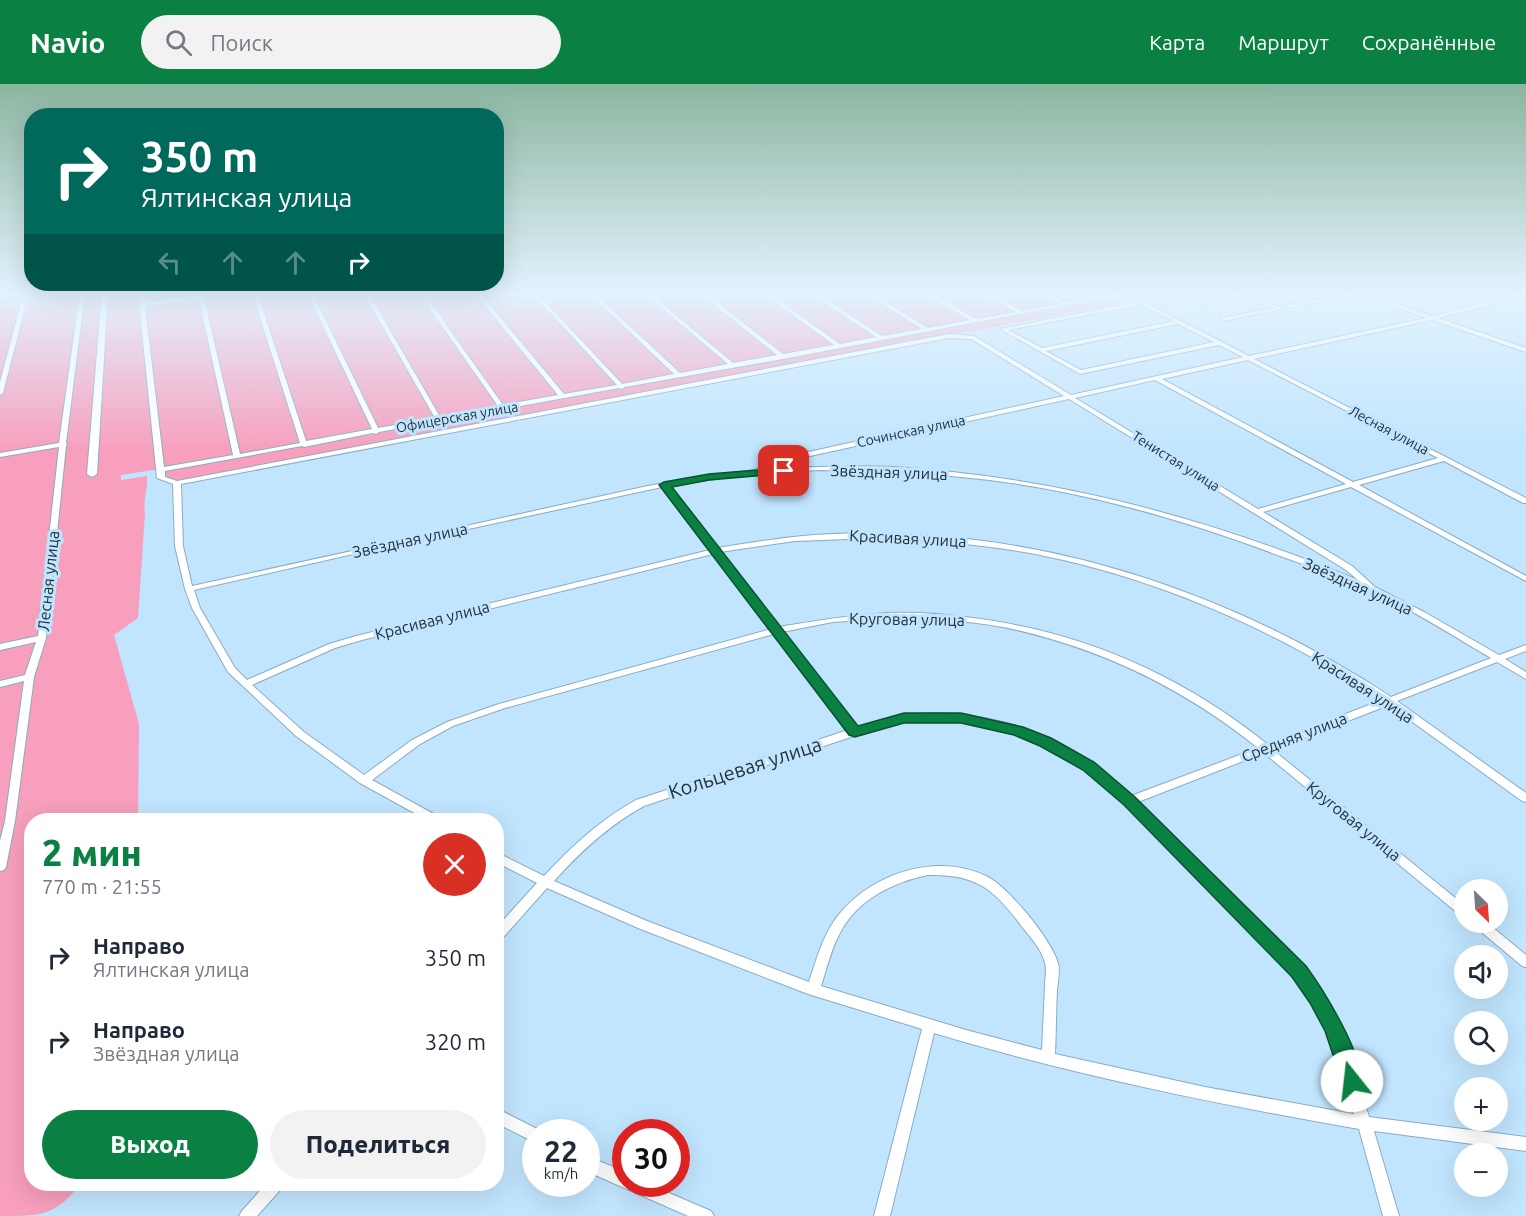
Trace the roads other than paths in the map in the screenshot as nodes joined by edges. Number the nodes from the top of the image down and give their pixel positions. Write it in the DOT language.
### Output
graph roads {
  1 [pos="13,345"];
  2 [pos="76,345"];
  3 [pos="101,345"];
  4 [pos="148,345"];
  5 [pos="211,345"];
  6 [pos="271,345"];
  7 [pos="334,345"];
  8 [pos="396,345"];
  9 [pos="457,345"];
  10 [pos="520,345"];
  11 [pos="582,345"];
  12 [pos="646,345"];
  13 [pos="708,345"];
  14 [pos="767,345"];
  15 [pos="845,345"];
  16 [pos="903,345"];
  17 [pos="985,345"];
  18 [pos="1032,345"];
  19 [pos="1066,345"];
  20 [pos="1211,345"];
  21 [pos="1224,345"];
  22 [pos="1311,345"];
  23 [pos="1511,345"];
  24 [pos="839,346"];
  25 [pos="1041,350"];
  26 [pos="1526,350"];
  27 [pos="783,357"];
  28 [pos="1252,358"];
  29 [pos="733,366"];
  30 [pos="679,376"];
  31 [pos="1156,378"];
  32 [pos="622,387"];
  33 [pos="0,393"];
  34 [pos="1071,396"];
  35 [pos="563,397"];
  36 [pos="502,408"];
  37 [pos="439,420"];
  38 [pos="376,432"];
  39 [pos="64,444"];
  40 [pos="304,445"];
  41 [pos="0,455"];
  42 [pos="237,457"];
  43 [pos="1444,459"];
  44 [pos="160,470"];
  45 [pos="752,472"];
  46 [pos="92,474"];
  47 [pos="177,483"];
  48 [pos="664,485"];
  49 [pos="1353,485"];
  50 [pos="1526,501"];
  51 [pos="1258,512"];
  52 [pos="714,551"];
  53 [pos="1526,579"];
  54 [pos="189,589"];
  55 [pos="1374,590"];
  56 [pos="777,630"];
  57 [pos="42,638"];
  58 [pos="0,647"];
  59 [pos="1526,648"];
  60 [pos="1498,659"];
  61 [pos="1526,676"];
  62 [pos="30,677"];
  63 [pos="0,684"];
  64 [pos="246,684"];
  65 [pos="1388,701"];
  66 [pos="855,732"];
  67 [pos="1265,749"];
  68 [pos="364,780"];
  69 [pos="1526,798"];
  70 [pos="1130,801"];
  71 [pos="423,813"];
  72 [pos="504,860"];
  73 [pos="0,867"];
  74 [pos="546,882"];
  75 [pos="1454,904"];
  76 [pos="504,929"];
  77 [pos="1491,933"];
  78 [pos="1526,962"];
  79 [pos="813,990"];
  80 [pos="929,1026"];
  81 [pos="1048,1058"];
  82 [pos="504,1119"];
  83 [pos="1365,1123"];
  84 [pos="522,1129"];
  85 [pos="1526,1144"];
  86 [pos="270,1191"];
  87 [pos="663,1197"];
  88 [pos="247,1216"];
  89 [pos="706,1216"];
  90 [pos="882,1216"];
  91 [pos="1391,1216"];
  1 -- 33 [label="street"];
  2 -- 39 [label="street, Лесная улица"];
  3 -- 46 [label="street"];
  4 -- 44 [label="street"];
  5 -- 42 [label="street"];
  6 -- 40 [label="street"];
  7 -- 38 [label="street"];
  8 -- 37 [label="street"];
  9 -- 36 [label="street"];
  10 -- 35 [label="street"];
  11 -- 32 [label="street"];
  12 -- 30 [label="street"];
  13 -- 29 [label="street"];
  14 -- 27 [label="street"];
  15 -- 24 [label="street, Офицерская улица"];
  16 -- 47 [label="street, Тенистая улица"];
  17 -- 34 [label="street, Тенистая улица"];
  18 -- 25 [label="street, Лесная улица"];
  19 -- 25 [label="street"];
  20 -- 25 [label="street"];
  21 -- 28 [label="street, Лесная улица"];
  22 -- 28 [label="street, Сочинская улица"];
  23 -- 26 [label="street"];
  24 -- 27 [label="street, Офицерская улица"];
  27 -- 29 [label="street, Офицерская улица"];
  28 -- 31 [label="street, Сочинская улица"];
  28 -- 43 [label="street, Лесная улица"];
  29 -- 30 [label="street, Офицерская улица"];
  30 -- 32 [label="street, Офицерская улица"];
  31 -- 34 [label="street, Сочинская улица"];
  31 -- 49 [label="street"];
  32 -- 35 [label="street, Офицерская улица"];
  34 -- 45 [label="street, Сочинская улица"];
  34 -- 51 [label="street, Тенистая улица"];
  35 -- 36 [label="street, Офицерская улица"];
  36 -- 37 [label="street, Офицерская улица"];
  37 -- 38 [label="street, Офицерская улица"];
  38 -- 40 [label="street, Офицерская улица"];
  39 -- 41 [label="street"];
  39 -- 57 [label="street, Лесная улица"];
  40 -- 42 [label="street, Офицерская улица"];
  42 -- 44 [label="street, Офицерская улица"];
  43 -- 49 [label="street"];
  43 -- 50 [label="street, Лесная улица"];
  44 -- 47 [label="street"];
  45 -- 48 [label="street, Звёздная улица"];
  45 -- 55 [label="street, Звёздная улица"];
  47 -- 54 [label="street"];
  48 -- 52 [label="street"];
  48 -- 54 [label="street, Звёздная улица"];
  49 -- 51 [label="street"];
  49 -- 53 [label="street"];
  51 -- 55 [label="street, Тенистая улица"];
  52 -- 56 [label="street"];
  52 -- 64 [label="street, Красивая улица"];
  52 -- 65 [label="street, Красивая улица"];
  54 -- 64 [label="street"];
  55 -- 60 [label="street, Звёздная улица"];
  56 -- 66 [label="street"];
  56 -- 67 [label="street, Круговая улица"];
  56 -- 68 [label="street, Круговая улица"];
  57 -- 58 [label="street"];
  57 -- 62 [label="street, Лесная улица"];
  59 -- 60 [label="street, Средняя улица"];
  60 -- 61 [label="street, Звёздная улица"];
  60 -- 65 [label="street, Средняя улица"];
  62 -- 63 [label="street"];
  62 -- 73 [label="street, Лесная улица"];
  64 -- 68 [label="street"];
  65 -- 67 [label="street, Средняя улица"];
  65 -- 69 [label="street, Красивая улица"];
  66 -- 70 [label="street, Кольцевая улица"];
  66 -- 74 [label="street, Кольцевая улица"];
  67 -- 70 [label="street, Средняя улица"];
  67 -- 75 [label="street, Круговая улица"];
  68 -- 71 [label="street"];
  70 -- 83 [label="street, Кольцевая улица"];
  72 -- 74 [label="street"];
  74 -- 76 [label="street, Кольцевая улица"];
  74 -- 79 [label="street"];
  77 -- 78 [label="street"];
  79 -- 80 [label="street"];
  79 -- 81 [label="street"];
  80 -- 81 [label="street"];
  80 -- 90 [label="street"];
  81 -- 83 [label="street"];
  82 -- 84 [label="street"];
  83 -- 85 [label="street"];
  83 -- 91 [label="street, Кольцевая улица"];
  86 -- 88 [label="street"];
  87 -- 89 [label="street"];
}
